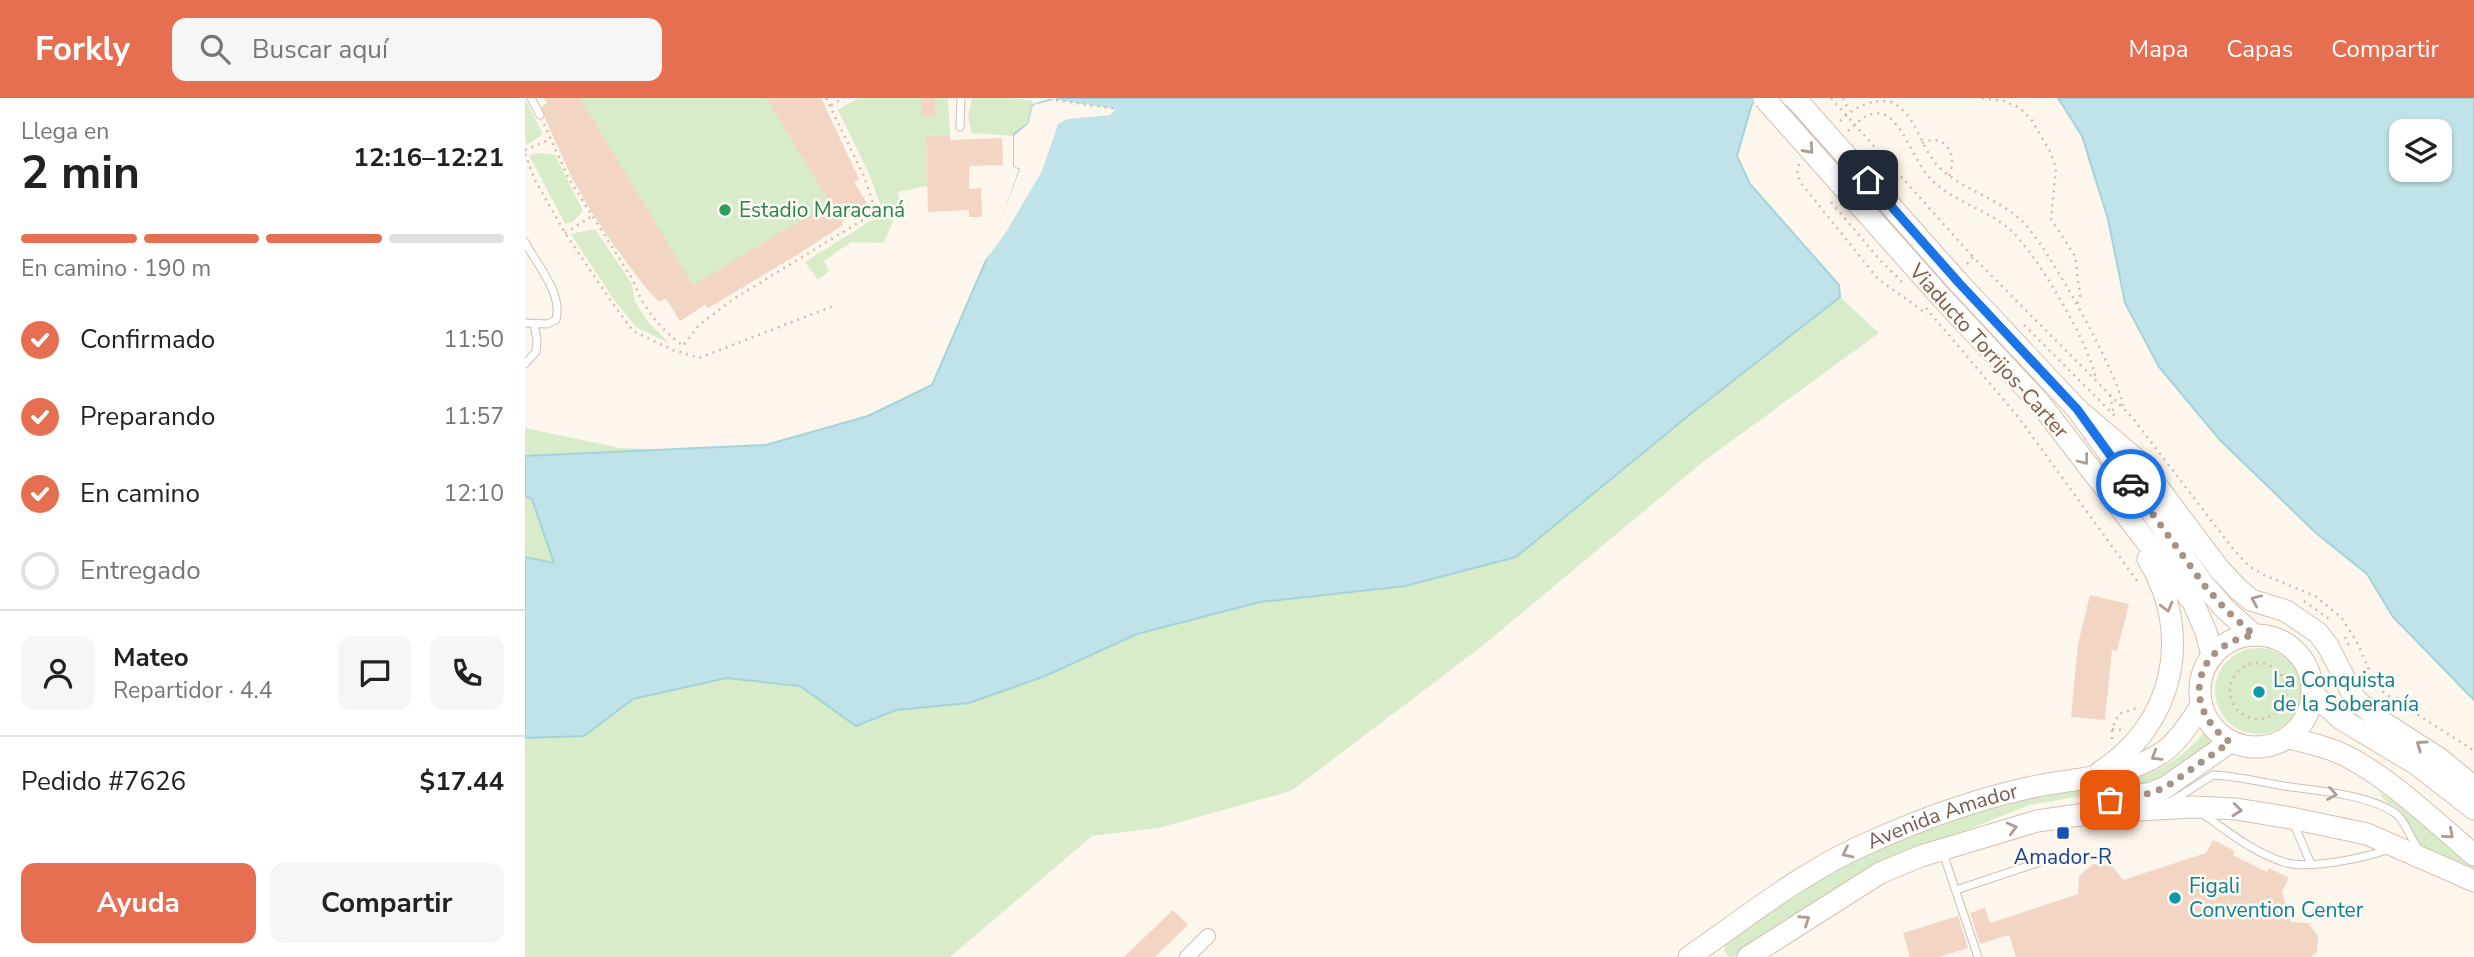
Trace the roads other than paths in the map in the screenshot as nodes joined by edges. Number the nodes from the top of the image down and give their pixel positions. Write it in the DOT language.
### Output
graph roads {
  1 [pos="531,98"];
  2 [pos="961,98"];
  3 [pos="1764,98"];
  4 [pos="1795,98"];
  5 [pos="540,115"];
  6 [pos="960,127"];
  7 [pos="525,242"];
  8 [pos="525,323"];
  9 [pos="534,325"];
  10 [pos="525,363"];
  11 [pos="2077,409"];
  12 [pos="2101,483"];
  13 [pos="2254,635"];
  14 [pos="2212,655"];
  15 [pos="2312,693"];
  16 [pos="2201,706"];
  17 [pos="2288,737"];
  18 [pos="2230,742"];
  19 [pos="2089,779"];
  20 [pos="2474,788"];
  21 [pos="2194,807"];
  22 [pos="2152,808"];
  23 [pos="2474,809"];
  24 [pos="2086,814"];
  25 [pos="2291,818"];
  26 [pos="2397,846"];
  27 [pos="1941,849"];
  28 [pos="2474,855"];
  29 [pos="2052,858"];
  30 [pos="2311,864"];
  31 [pos="2438,864"];
  32 [pos="2474,881"];
  33 [pos="1956,890"];
  34 [pos="1208,936"];
  35 [pos="1187,957"];
  36 [pos="1690,957"];
  37 [pos="1748,957"];
  38 [pos="1977,957"];
  1 -- 5 [label="lane"];
  2 -- 6 [label="lane"];
  3 -- 12 [label="main road, Viaducto Torrijos-Carter, one-way, bridge"];
  4 -- 11 [label="main road, Viaducto Torrijos-Carter, bridge"];
  7 -- 9 [label="lane"];
  8 -- 9 [label="lane"];
  9 -- 10 [label="lane"];
  11 -- 13 [label="main road, Viaducto Torrijos-Carter"];
  20 -- 11 [label="main road, one-way"];
  12 -- 14 [label="main road, Viaducto Torrijos-Carter"];
  12 -- 19 [label="main road, one-way"];
  13 -- 14 [label="main road"];
  13 -- 15 [label="main road"];
  14 -- 16 [label="main road"];
  15 -- 17 [label="main road"];
  15 -- 23 [label="main road"];
  16 -- 18 [label="main road"];
  16 -- 19 [label="main road, Avenida Amador, one-way"];
  17 -- 18 [label="main road"];
  17 -- 28 [label="main road, one-way"];
  18 -- 24 [label="main road, Avenida Amador"];
  19 -- 36 [label="main road, Avenida Amador, one-way"];
  21 -- 22 [label="main road, Avenida Amador"];
  21 -- 25 [label="main road, Avenida Amador, one-way"];
  21 -- 30 [label="lane"];
  22 -- 24 [label="main road, Avenida Amador"];
  22 -- 31 [label="lane, one-way"];
  27 -- 24 [label="main road, Avenida Amador, one-way"];
  25 -- 26 [label="main road, Avenida Amador"];
  25 -- 30 [label="lane"];
  26 -- 30 [label="lane"];
  26 -- 31 [label="main road, Avenida Amador"];
  27 -- 33 [label="lane"];
  37 -- 27 [label="main road, Avenida Amador, one-way"];
  29 -- 33 [label="lane"];
  31 -- 32 [label="main road, Avenida Amador"];
  33 -- 38 [label="lane"];
  34 -- 35 [label="street"];
}
